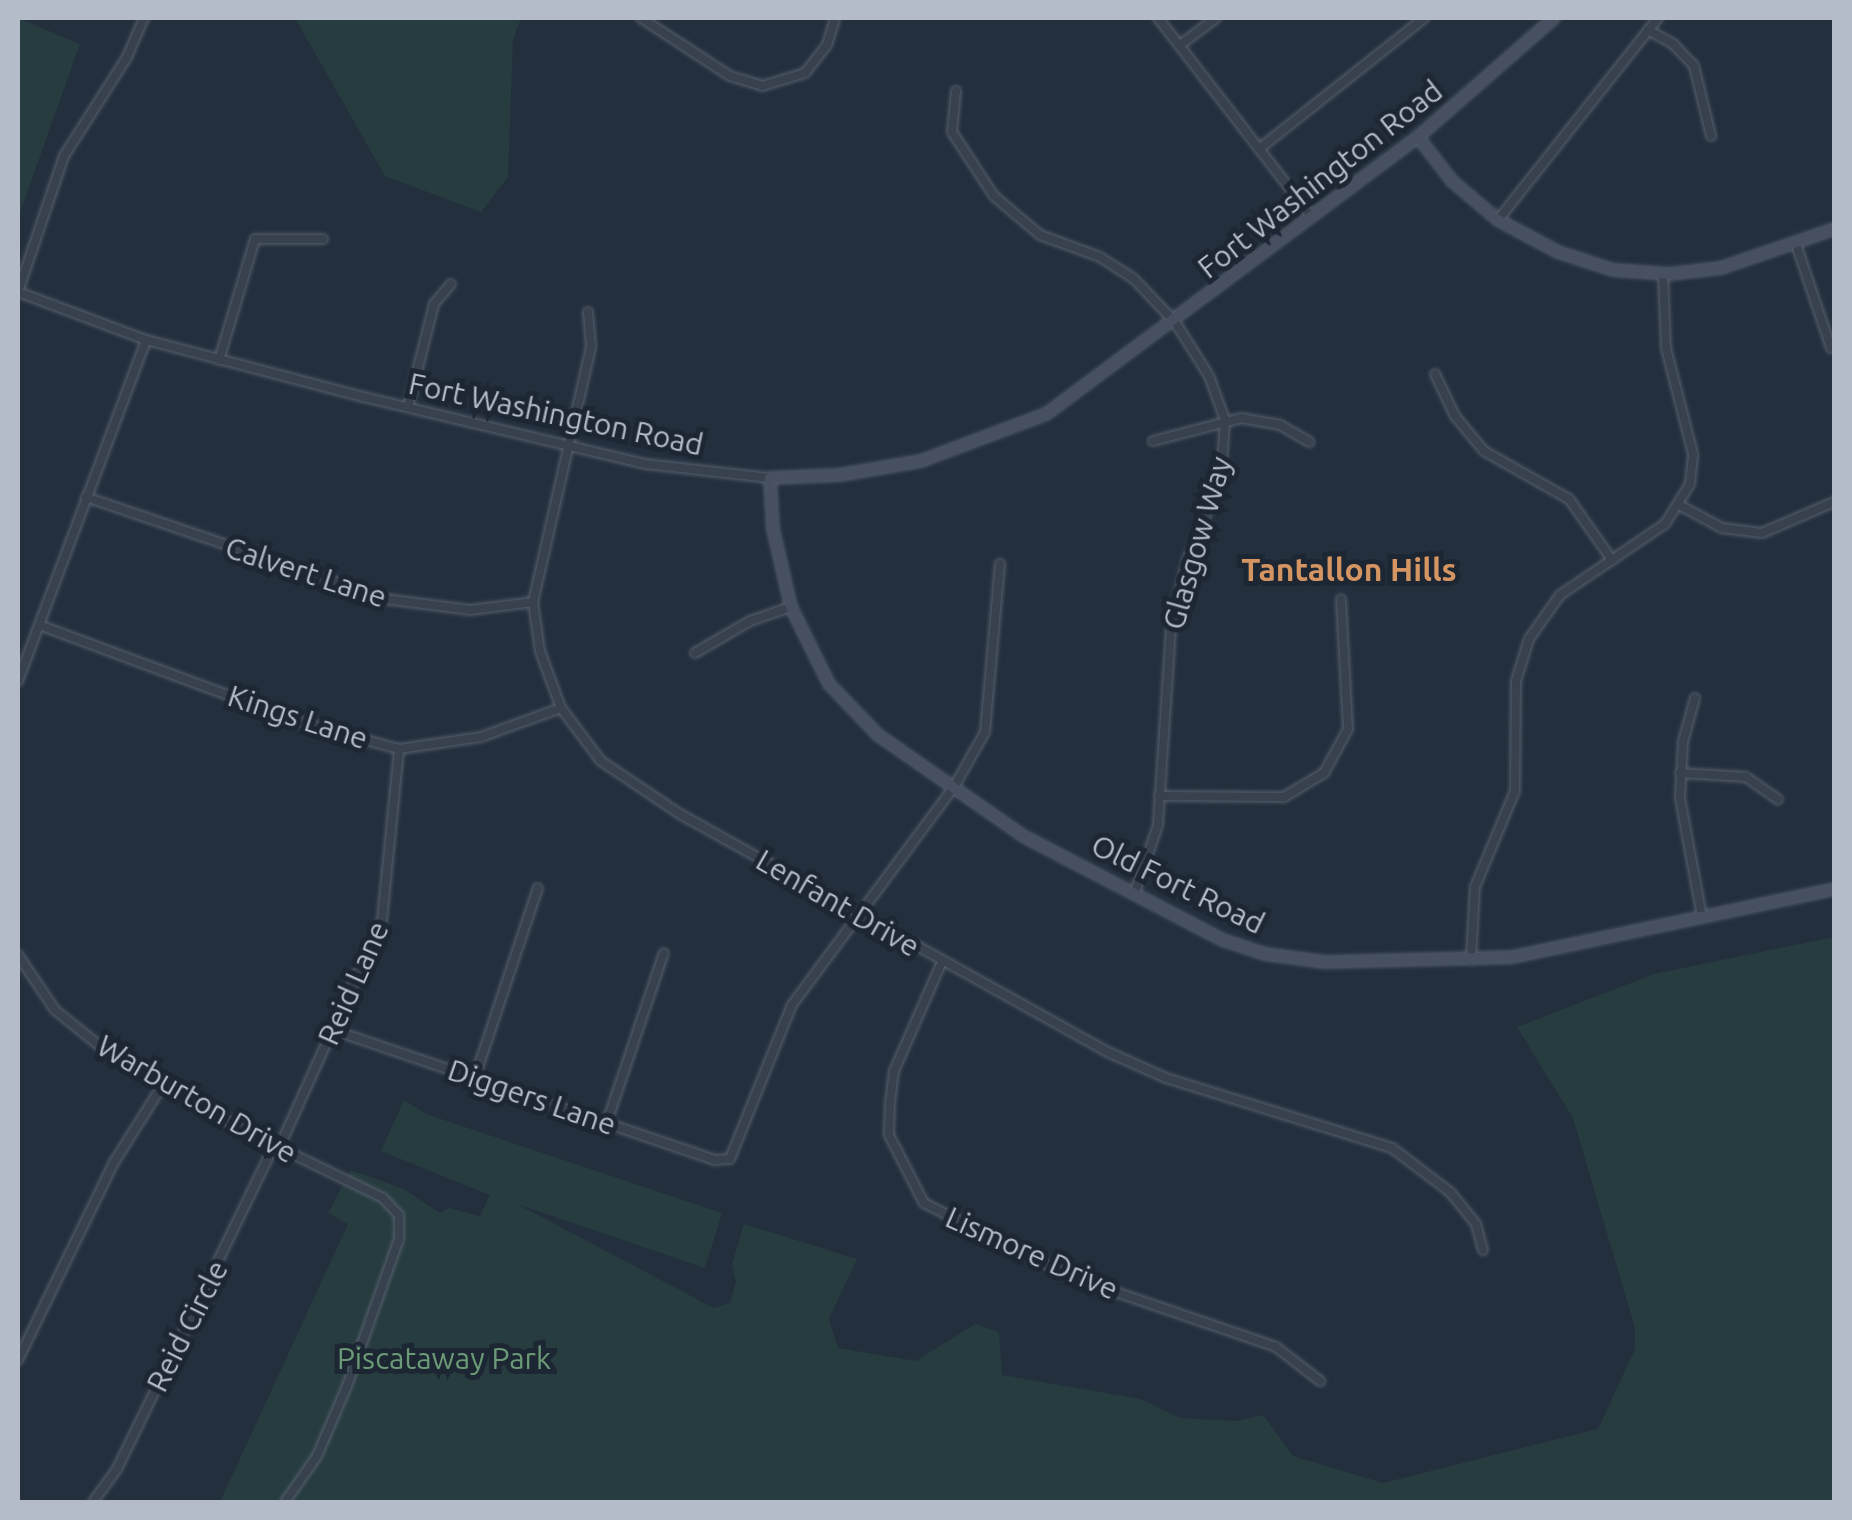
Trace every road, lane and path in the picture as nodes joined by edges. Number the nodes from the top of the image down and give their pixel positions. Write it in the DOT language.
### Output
graph roads {
  1 [pos="144,18"];
  2 [pos="641,18"];
  3 [pos="835,18"];
  4 [pos="1158,18"];
  5 [pos="1216,18"];
  6 [pos="1424,18"];
  7 [pos="1554,18"];
  8 [pos="1658,18"];
  9 [pos="1648,30"];
  10 [pos="1180,45"];
  11 [pos="956,91"];
  12 [pos="1711,136"];
  13 [pos="1418,137"];
  14 [pos="1259,149"];
  15 [pos="1312,218"];
  16 [pos="1498,220"];
  17 [pos="1834,229"];
  18 [pos="323,240"];
  19 [pos="1796,244"];
  20 [pos="1663,274"];
  21 [pos="451,284"];
  22 [pos="18,292"];
  23 [pos="588,312"];
  24 [pos="1174,322"];
  25 [pos="146,340"];
  26 [pos="1831,348"];
  27 [pos="220,360"];
  28 [pos="1435,374"];
  29 [pos="408,407"];
  30 [pos="1225,420"];
  31 [pos="1153,441"];
  32 [pos="1310,442"];
  33 [pos="568,445"];
  34 [pos="770,478"];
  35 [pos="86,497"];
  36 [pos="1834,502"];
  37 [pos="1682,506"];
  38 [pos="1612,560"];
  39 [pos="1000,564"];
  40 [pos="1341,600"];
  41 [pos="533,602"];
  42 [pos="791,607"];
  43 [pos="40,626"];
  44 [pos="695,653"];
  45 [pos="18,681"];
  46 [pos="1695,698"];
  47 [pos="561,708"];
  48 [pos="399,748"];
  49 [pos="1680,774"];
  50 [pos="954,787"];
  51 [pos="1159,796"];
  52 [pos="1778,798"];
  53 [pos="538,888"];
  54 [pos="1834,890"];
  55 [pos="1135,892"];
  56 [pos="859,913"];
  57 [pos="1702,917"];
  58 [pos="664,953"];
  59 [pos="18,956"];
  60 [pos="1471,960"];
  61 [pos="942,964"];
  62 [pos="333,1030"];
  63 [pos="475,1077"];
  64 [pos="162,1086"];
  65 [pos="607,1122"];
  66 [pos="276,1147"];
  67 [pos="1484,1250"];
  68 [pos="18,1360"];
  69 [pos="1320,1381"];
  70 [pos="93,1502"];
  71 [pos="284,1502"];
  1 -- 22 [label="street"];
  2 -- 3 [label="street"];
  4 -- 10 [label="street"];
  5 -- 10 [label="street"];
  6 -- 14 [label="street"];
  7 -- 13 [label="main road, Fort Washington Road"];
  8 -- 9 [label="street"];
  9 -- 12 [label="street"];
  9 -- 16 [label="street"];
  10 -- 14 [label="street"];
  11 -- 24 [label="street, Glasgow Way"];
  13 -- 15 [label="main road, Fort Washington Road"];
  13 -- 16 [label="main road"];
  14 -- 15 [label="street"];
  15 -- 24 [label="main road, Fort Washington Road"];
  16 -- 20 [label="main road"];
  17 -- 19 [label="main road"];
  18 -- 27 [label="street"];
  19 -- 20 [label="main road"];
  19 -- 26 [label="street"];
  20 -- 37 [label="street"];
  21 -- 29 [label="street"];
  22 -- 25 [label="street, Fort Washington Road"];
  23 -- 33 [label="street, Lenfant Drive"];
  24 -- 30 [label="street, Glasgow Way"];
  24 -- 34 [label="main road, Fort Washington Road"];
  25 -- 27 [label="street, Fort Washington Road"];
  25 -- 35 [label="street"];
  27 -- 29 [label="street, Fort Washington Road"];
  28 -- 38 [label="street"];
  29 -- 33 [label="street, Fort Washington Road"];
  30 -- 31 [label="street"];
  30 -- 32 [label="street"];
  30 -- 51 [label="street, Glasgow Way"];
  33 -- 34 [label="street, Fort Washington Road"];
  33 -- 41 [label="street, Lenfant Drive"];
  34 -- 42 [label="main road, Old Fort Road"];
  35 -- 41 [label="street, Calvert Lane"];
  35 -- 43 [label="street"];
  36 -- 37 [label="street"];
  37 -- 38 [label="street"];
  38 -- 60 [label="street"];
  39 -- 50 [label="street"];
  40 -- 51 [label="street"];
  41 -- 47 [label="street, Lenfant Drive"];
  42 -- 44 [label="street"];
  42 -- 50 [label="main road, Old Fort Road"];
  43 -- 45 [label="street"];
  43 -- 48 [label="street, Kings Lane"];
  46 -- 49 [label="street"];
  47 -- 48 [label="street, Kings Lane"];
  47 -- 56 [label="street, Lenfant Drive"];
  48 -- 62 [label="street, Reid Lane"];
  49 -- 52 [label="street"];
  49 -- 57 [label="street"];
  50 -- 55 [label="main road, Old Fort Road"];
  50 -- 56 [label="street"];
  51 -- 55 [label="street, Glasgow Way"];
  53 -- 63 [label="street"];
  54 -- 57 [label="main road, Old Fort Road"];
  55 -- 60 [label="main road, Old Fort Road"];
  56 -- 61 [label="street, Lenfant Drive"];
  56 -- 65 [label="street, Diggers Lane"];
  57 -- 60 [label="main road, Old Fort Road"];
  58 -- 65 [label="street"];
  59 -- 64 [label="street, Warburton Drive"];
  61 -- 67 [label="street, Lenfant Drive"];
  61 -- 69 [label="street, Lismore Drive"];
  62 -- 63 [label="street, Diggers Lane"];
  62 -- 66 [label="street, Reid Lane"];
  63 -- 65 [label="street, Diggers Lane"];
  64 -- 66 [label="street, Warburton Drive"];
  64 -- 68 [label="street"];
  66 -- 70 [label="street, Reid Circle"];
  66 -- 71 [label="street, Warburton Drive"];
}
